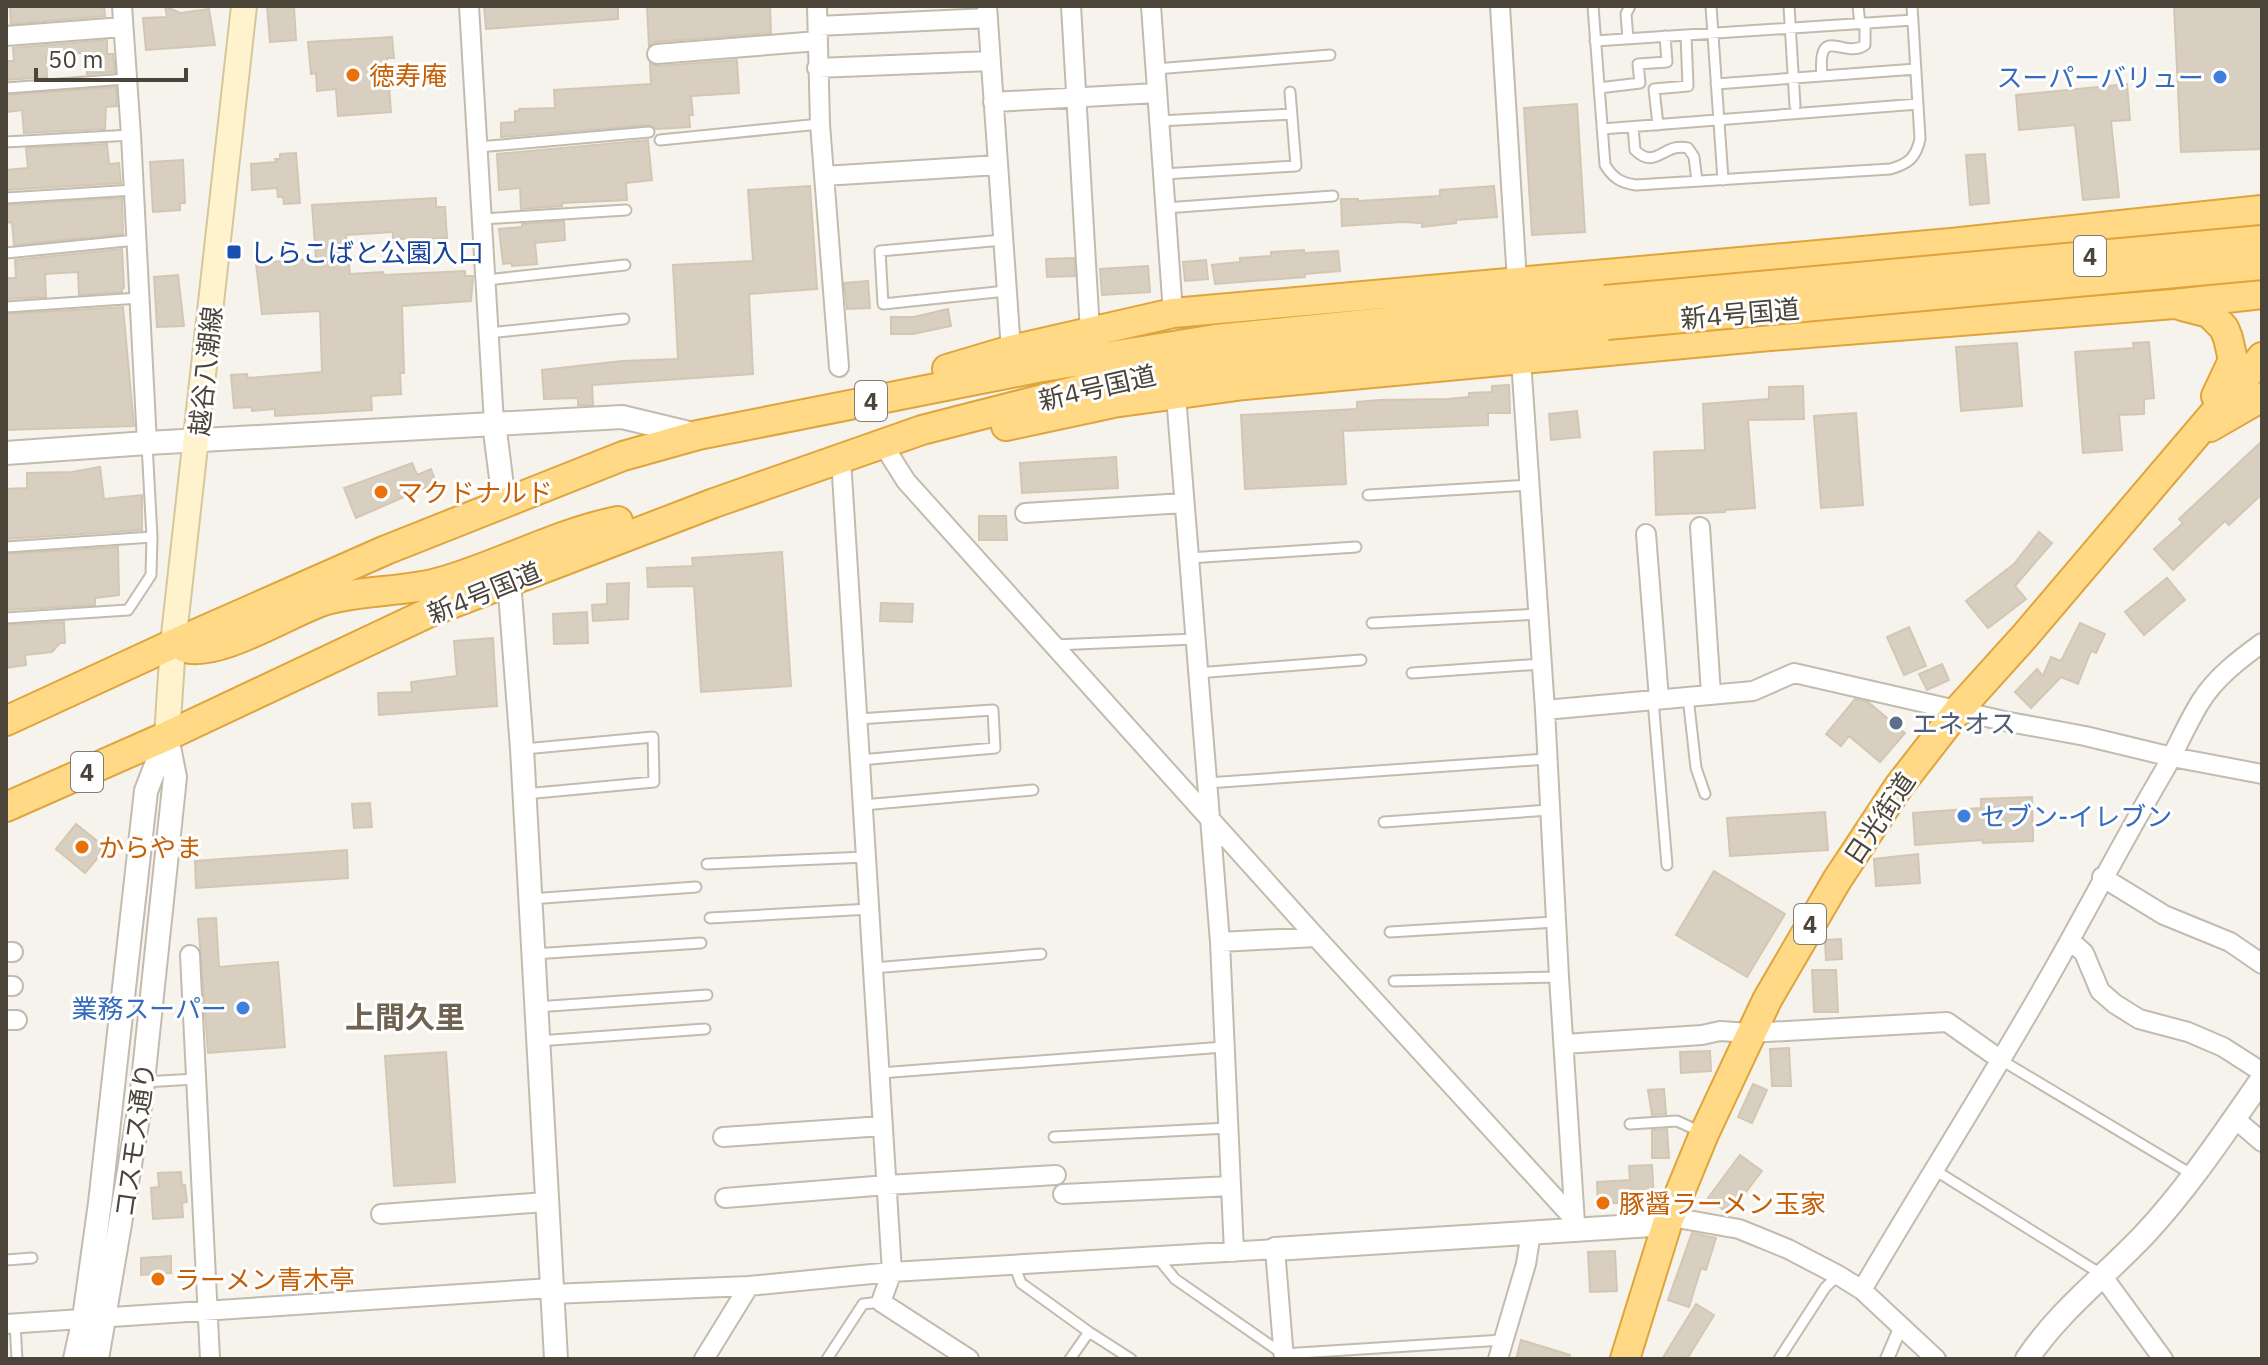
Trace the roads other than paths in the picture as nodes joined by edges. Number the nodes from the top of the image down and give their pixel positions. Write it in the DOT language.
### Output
graph roads {
  1 [pos="122,6"];
  2 [pos="244,6"];
  3 [pos="469,6"];
  4 [pos="817,6"];
  5 [pos="1071,6"];
  6 [pos="1151,6"];
  7 [pos="1500,6"];
  8 [pos="1593,6"];
  9 [pos="1630,6"];
  10 [pos="1711,6"];
  11 [pos="1789,6"];
  12 [pos="1858,6"];
  13 [pos="1912,6"];
  14 [pos="987,12"];
  15 [pos="901,14"];
  16 [pos="1913,20"];
  17 [pos="1862,23"];
  18 [pos="123,27"];
  19 [pos="1790,28"];
  20 [pos="1713,33"];
  21 [pos="818,34"];
  22 [pos="1686,35"];
  23 [pos="6,36"];
  24 [pos="1665,36"];
  25 [pos="1628,39"];
  26 [pos="1595,41"];
  27 [pos="657,54"];
  28 [pos="1330,55"];
  29 [pos="991,61"];
  30 [pos="817,68"];
  31 [pos="1155,69"];
  32 [pos="1916,69"];
  33 [pos="1822,76"];
  34 [pos="1793,78"];
  35 [pos="126,79"];
  36 [pos="1716,84"];
  37 [pos="6,88"];
  38 [pos="1599,88"];
  39 [pos="1290,92"];
  40 [pos="1157,93"];
  41 [pos="1076,97"];
  42 [pos="993,102"];
  43 [pos="1918,104"];
  44 [pos="1795,106"];
  45 [pos="1292,114"];
  46 [pos="1719,120"];
  47 [pos="1159,121"];
  48 [pos="820,124"];
  49 [pos="1658,125"];
  50 [pos="1633,127"];
  51 [pos="1602,129"];
  52 [pos="649,132"];
  53 [pos="131,135"];
  54 [pos="660,140"];
  55 [pos="6,142"];
  56 [pos="478,147"];
  57 [pos="998,165"];
  58 [pos="1163,174"];
  59 [pos="824,176"];
  60 [pos="1723,180"];
  61 [pos="1697,181"];
  62 [pos="134,190"];
  63 [pos="1333,196"];
  64 [pos="2262,197"];
  65 [pos="6,198"];
  66 [pos="1165,208"];
  67 [pos="626,210"];
  68 [pos="2262,210"];
  69 [pos="2224,212"];
  70 [pos="482,219"];
  71 [pos="2015,236"];
  72 [pos="136,240"];
  73 [pos="1003,240"];
  74 [pos="2262,240"];
  75 [pos="6,253"];
  76 [pos="1754,260"];
  77 [pos="625,265"];
  78 [pos="2262,265"];
  79 [pos="486,280"];
  80 [pos="1517,281"];
  81 [pos="1006,291"];
  82 [pos="2262,294"];
  83 [pos="139,298"];
  84 [pos="2174,304"];
  85 [pos="6,307"];
  86 [pos="1606,312"];
  87 [pos="1173,313"];
  88 [pos="2022,316"];
  89 [pos="624,319"];
  90 [pos="1090,332"];
  91 [pos="489,333"];
  92 [pos="1758,337"];
  93 [pos="1011,350"];
  94 [pos="2262,357"];
  95 [pos="1521,360"];
  96 [pos="839,367"];
  97 [pos="1176,396"];
  98 [pos="2262,397"];
  99 [pos="851,404"];
  100 [pos="494,423"];
  101 [pos="922,430"];
  102 [pos="2199,433"];
  103 [pos="698,435"];
  104 [pos="197,440"];
  105 [pos="147,443"];
  106 [pos="882,443"];
  107 [pos="6,453"];
  108 [pos="841,459"];
  109 [pos="1530,485"];
  110 [pos="1368,495"];
  111 [pos="504,502"];
  112 [pos="1184,503"];
  113 [pos="1025,513"];
  114 [pos="668,521"];
  115 [pos="1700,527"];
  116 [pos="1646,534"];
  117 [pos="152,537"];
  118 [pos="6,547"];
  119 [pos="1356,547"];
  120 [pos="1189,558"];
  121 [pos="509,580"];
  122 [pos="1539,614"];
  123 [pos="6,618"];
  124 [pos="1372,623"];
  125 [pos="1195,639"];
  126 [pos="2262,643"];
  127 [pos="173,644"];
  128 [pos="1054,645"];
  129 [pos="1361,660"];
  130 [pos="1542,664"];
  131 [pos="1197,673"];
  132 [pos="1412,673"];
  133 [pos="1711,694"];
  134 [pos="1688,697"];
  135 [pos="1656,700"];
  136 [pos="1959,709"];
  137 [pos="1545,710"];
  138 [pos="858,719"];
  139 [pos="6,721"];
  140 [pos="167,736"];
  141 [pos="522,749"];
  142 [pos="2172,757"];
  143 [pos="1547,759"];
  144 [pos="860,760"];
  145 [pos="2262,774"];
  146 [pos="1206,784"];
  147 [pos="1033,790"];
  148 [pos="525,794"];
  149 [pos="1705,794"];
  150 [pos="863,805"];
  151 [pos="11,809"];
  152 [pos="1549,810"];
  153 [pos="1208,815"];
  154 [pos="1384,822"];
  155 [pos="866,857"];
  156 [pos="707,864"];
  157 [pos="1667,865"];
  158 [pos="2102,877"];
  159 [pos="696,887"];
  160 [pos="530,899"];
  161 [pos="870,909"];
  162 [pos="710,918"];
  163 [pos="1555,922"];
  164 [pos="1390,932"];
  165 [pos="1316,937"];
  166 [pos="2070,940"];
  167 [pos="1220,942"];
  168 [pos="701,943"];
  169 [pos="533,954"];
  170 [pos="1041,954"];
  171 [pos="190,955"];
  172 [pos="2262,964"];
  173 [pos="873,968"];
  174 [pos="1559,977"];
  175 [pos="1394,981"];
  176 [pos="707,995"];
  177 [pos="536,1007"];
  178 [pos="705,1029"];
  179 [pos="1750,1033"];
  180 [pos="538,1041"];
  181 [pos="1564,1044"];
  182 [pos="1224,1047"];
  183 [pos="2001,1060"];
  184 [pos="2262,1072"];
  185 [pos="880,1073"];
  186 [pos="199,1079"];
  187 [pos="2262,1079"];
  188 [pos="143,1082"];
  189 [pos="2234,1118"];
  190 [pos="1630,1124"];
  191 [pos="883,1126"];
  192 [pos="1228,1128"];
  193 [pos="1704,1134"];
  194 [pos="723,1137"];
  195 [pos="1054,1137"];
  196 [pos="2262,1142"];
  197 [pos="1933,1169"];
  198 [pos="1056,1175"];
  199 [pos="2193,1175"];
  200 [pos="887,1185"];
  201 [pos="1231,1186"];
  202 [pos="1063,1194"];
  203 [pos="725,1198"];
  204 [pos="546,1202"];
  205 [pos="381,1214"];
  206 [pos="1669,1221"];
  207 [pos="1575,1224"];
  208 [pos="1531,1232"];
  209 [pos="1275,1249"];
  210 [pos="1234,1252"];
  211 [pos="1157,1257"];
  212 [pos="32,1258"];
  213 [pos="6,1260"];
  214 [pos="1014,1265"];
  215 [pos="892,1272"];
  216 [pos="2101,1274"];
  217 [pos="1838,1275"];
  218 [pos="749,1286"];
  219 [pos="1862,1290"];
  220 [pos="551,1291"];
  221 [pos="881,1302"];
  222 [pos="206,1311"];
  223 [pos="106,1316"];
  224 [pos="84,1318"];
  225 [pos="10,1323"];
  226 [pos="1901,1326"];
  227 [pos="1089,1332"];
  228 [pos="1503,1340"];
  229 [pos="957,1356"];
  230 [pos="1284,1356"];
  231 [pos="17,1359"];
  232 [pos="75,1359"];
  233 [pos="97,1359"];
  234 [pos="210,1359"];
  235 [pos="556,1359"];
  236 [pos="704,1359"];
  237 [pos="827,1359"];
  238 [pos="1070,1359"];
  239 [pos="1131,1359"];
  240 [pos="1498,1359"];
  241 [pos="1625,1359"];
  242 [pos="1779,1359"];
  243 [pos="1887,1359"];
  244 [pos="1936,1359"];
  245 [pos="2027,1359"];
  246 [pos="2163,1359"];
  1 -- 18 [label="street"];
  2 -- 104 [label="main road, 越谷八潮線"];
  3 -- 56 [label="street"];
  4 -- 21 [label="street"];
  5 -- 41 [label="street"];
  6 -- 31 [label="street"];
  7 -- 80 [label="street"];
  8 -- 26 [label="lane"];
  9 -- 25 [label="lane"];
  10 -- 20 [label="lane"];
  11 -- 19 [label="lane"];
  12 -- 17 [label="lane"];
  13 -- 16 [label="lane"];
  14 -- 15 [label="street"];
  14 -- 29 [label="street"];
  15 -- 21 [label="street"];
  16 -- 17 [label="lane"];
  16 -- 32 [label="lane"];
  17 -- 19 [label="lane"];
  17 -- 33 [label="lane"];
  18 -- 23 [label="street"];
  18 -- 35 [label="street"];
  19 -- 20 [label="lane"];
  19 -- 34 [label="lane"];
  20 -- 22 [label="lane"];
  20 -- 36 [label="lane"];
  21 -- 27 [label="street"];
  21 -- 30 [label="street"];
  22 -- 24 [label="lane"];
  22 -- 49 [label="lane"];
  24 -- 25 [label="lane"];
  24 -- 38 [label="lane"];
  25 -- 26 [label="lane"];
  26 -- 38 [label="lane"];
  28 -- 31 [label="lane"];
  29 -- 30 [label="street"];
  29 -- 42 [label="street"];
  30 -- 48 [label="street"];
  31 -- 40 [label="street"];
  32 -- 33 [label="lane"];
  32 -- 43 [label="lane"];
  33 -- 34 [label="lane"];
  34 -- 36 [label="lane"];
  34 -- 44 [label="lane"];
  35 -- 37 [label="lane"];
  35 -- 53 [label="street"];
  36 -- 46 [label="lane"];
  38 -- 51 [label="lane"];
  39 -- 45 [label="lane"];
  40 -- 41 [label="street"];
  40 -- 47 [label="street"];
  41 -- 42 [label="street"];
  41 -- 90 [label="street"];
  42 -- 57 [label="street"];
  43 -- 46 [label="lane"];
  43 -- 60 [label="lane"];
  45 -- 47 [label="lane"];
  45 -- 58 [label="lane"];
  46 -- 49 [label="lane"];
  46 -- 60 [label="lane"];
  47 -- 58 [label="street"];
  48 -- 54 [label="lane"];
  48 -- 59 [label="street"];
  49 -- 50 [label="lane"];
  50 -- 51 [label="lane"];
  50 -- 61 [label="lane"];
  51 -- 61 [label="lane"];
  52 -- 56 [label="lane"];
  53 -- 55 [label="lane"];
  53 -- 62 [label="street"];
  56 -- 70 [label="street"];
  57 -- 59 [label="street"];
  57 -- 73 [label="street"];
  58 -- 66 [label="street"];
  59 -- 96 [label="street"];
  60 -- 61 [label="lane"];
  62 -- 65 [label="lane"];
  62 -- 72 [label="street"];
  63 -- 66 [label="lane"];
  64 -- 69 [label="highway"];
  66 -- 87 [label="street"];
  67 -- 70 [label="lane"];
  68 -- 69 [label="highway"];
  69 -- 71 [label="highway"];
  70 -- 79 [label="street"];
  71 -- 76 [label="highway"];
  71 -- 88 [label="street"];
  72 -- 75 [label="lane"];
  72 -- 83 [label="street"];
  73 -- 81 [label="street"];
  73 -- 81 [label="lane"];
  74 -- 86 [label="highway, 新4号国道 / 4, bridge"];
  76 -- 80 [label="highway"];
  76 -- 92 [label="street"];
  77 -- 79 [label="lane"];
  78 -- 86 [label="highway, 新4号国道 / 4, bridge"];
  79 -- 91 [label="street"];
  80 -- 87 [label="highway"];
  81 -- 93 [label="street"];
  82 -- 84 [label="highway"];
  83 -- 85 [label="lane"];
  83 -- 105 [label="street"];
  84 -- 88 [label="highway"];
  84 -- 102 [label="highway"];
  86 -- 99 [label="highway, 新4号国道 / 4"];
  86 -- 101 [label="highway, 新4号国道 / 4"];
  87 -- 90 [label="highway"];
  88 -- 92 [label="highway"];
  89 -- 91 [label="lane"];
  90 -- 93 [label="highway"];
  91 -- 100 [label="street"];
  92 -- 95 [label="highway"];
  93 -- 99 [label="highway"];
  94 -- 102 [label="highway, 日光街道 / 4"];
  95 -- 97 [label="highway"];
  95 -- 109 [label="street"];
  97 -- 101 [label="highway"];
  97 -- 112 [label="street"];
  98 -- 102 [label="highway, 4"];
  99 -- 103 [label="highway, 新4号国道 / 4"];
  100 -- 103 [label="street"];
  100 -- 104 [label="street"];
  100 -- 111 [label="street"];
  101 -- 106 [label="highway, 新4号国道 / 4"];
  102 -- 136 [label="highway, 日光街道 / 4"];
  103 -- 111 [label="highway, 新4号国道 / 4"];
  104 -- 105 [label="street"];
  104 -- 127 [label="main road, 越谷八潮線"];
  105 -- 107 [label="street"];
  105 -- 117 [label="lane"];
  106 -- 108 [label="highway, 新4号国道 / 4"];
  106 -- 128 [label="street"];
  108 -- 114 [label="highway, 新4号国道 / 4"];
  108 -- 138 [label="street"];
  109 -- 110 [label="lane"];
  109 -- 122 [label="street"];
  111 -- 127 [label="highway, 新4号国道 / 4"];
  112 -- 113 [label="street"];
  112 -- 120 [label="street"];
  114 -- 121 [label="highway, 新4号国道 / 4"];
  114 -- 127 [label="highway"];
  115 -- 133 [label="street"];
  116 -- 135 [label="street"];
  117 -- 118 [label="lane"];
  117 -- 123 [label="lane"];
  119 -- 120 [label="lane"];
  120 -- 125 [label="street"];
  121 -- 140 [label="highway, 新4号国道 / 4"];
  121 -- 141 [label="street"];
  122 -- 124 [label="lane"];
  122 -- 130 [label="street"];
  125 -- 128 [label="lane"];
  125 -- 131 [label="street"];
  126 -- 142 [label="street"];
  127 -- 139 [label="highway, 新4号国道 / 4"];
  127 -- 140 [label="main road, 越谷八潮線"];
  128 -- 153 [label="street"];
  129 -- 131 [label="lane"];
  130 -- 132 [label="lane"];
  130 -- 137 [label="street"];
  131 -- 146 [label="street"];
  133 -- 134 [label="street"];
  133 -- 136 [label="street"];
  134 -- 135 [label="street"];
  134 -- 149 [label="lane"];
  135 -- 137 [label="street"];
  135 -- 157 [label="lane"];
  136 -- 142 [label="street"];
  136 -- 179 [label="highway, 日光街道 / 4"];
  137 -- 143 [label="street"];
  138 -- 144 [label="street"];
  138 -- 144 [label="lane"];
  140 -- 151 [label="highway, 新4号国道 / 4"];
  140 -- 188 [label="street, コスモス通り"];
  140 -- 224 [label="street, コスモス通り"];
  141 -- 148 [label="street"];
  141 -- 148 [label="lane"];
  142 -- 145 [label="street"];
  142 -- 158 [label="street"];
  143 -- 146 [label="lane"];
  143 -- 152 [label="street"];
  144 -- 150 [label="street"];
  146 -- 153 [label="street"];
  147 -- 150 [label="lane"];
  148 -- 160 [label="street"];
  150 -- 155 [label="street"];
  152 -- 154 [label="lane"];
  152 -- 163 [label="street"];
  153 -- 165 [label="street"];
  153 -- 167 [label="street"];
  155 -- 156 [label="lane"];
  155 -- 161 [label="street"];
  158 -- 166 [label="street"];
  158 -- 172 [label="street"];
  159 -- 160 [label="lane"];
  160 -- 169 [label="street"];
  161 -- 162 [label="lane"];
  161 -- 173 [label="street"];
  163 -- 164 [label="lane"];
  163 -- 174 [label="street"];
  165 -- 167 [label="street"];
  165 -- 207 [label="street"];
  166 -- 183 [label="street"];
  166 -- 184 [label="street"];
  167 -- 182 [label="street"];
  168 -- 169 [label="lane"];
  169 -- 177 [label="street"];
  170 -- 173 [label="lane"];
  171 -- 186 [label="street"];
  173 -- 185 [label="street"];
  174 -- 175 [label="lane"];
  174 -- 181 [label="street"];
  176 -- 177 [label="lane"];
  177 -- 180 [label="street"];
  178 -- 180 [label="lane"];
  179 -- 181 [label="street"];
  179 -- 183 [label="street"];
  179 -- 193 [label="highway, 日光街道 / 4"];
  180 -- 204 [label="street"];
  181 -- 207 [label="street"];
  182 -- 185 [label="lane"];
  182 -- 192 [label="street"];
  183 -- 197 [label="street"];
  183 -- 199 [label="lane"];
  185 -- 191 [label="street"];
  186 -- 188 [label="lane"];
  186 -- 222 [label="street"];
  187 -- 189 [label="street"];
  188 -- 223 [label="street, コスモス通り"];
  189 -- 196 [label="street"];
  189 -- 199 [label="street"];
  190 -- 193 [label="lane"];
  191 -- 194 [label="street"];
  191 -- 200 [label="street"];
  192 -- 195 [label="lane"];
  192 -- 201 [label="street"];
  193 -- 206 [label="highway, 日光街道 / 4"];
  197 -- 216 [label="lane"];
  197 -- 219 [label="street"];
  198 -- 200 [label="street"];
  199 -- 216 [label="street"];
  200 -- 203 [label="street"];
  200 -- 215 [label="street"];
  201 -- 202 [label="street"];
  201 -- 210 [label="street"];
  204 -- 205 [label="street"];
  204 -- 220 [label="street"];
  206 -- 207 [label="street"];
  206 -- 217 [label="street"];
  206 -- 241 [label="highway, 日光街道 / 4"];
  207 -- 208 [label="street"];
  208 -- 209 [label="street"];
  208 -- 228 [label="street"];
  209 -- 210 [label="street"];
  209 -- 230 [label="street"];
  210 -- 211 [label="street"];
  211 -- 214 [label="street"];
  211 -- 230 [label="lane"];
  212 -- 213 [label="lane"];
  214 -- 215 [label="street"];
  214 -- 227 [label="lane"];
  215 -- 218 [label="street"];
  215 -- 221 [label="street"];
  216 -- 245 [label="street"];
  216 -- 246 [label="street"];
  217 -- 219 [label="street"];
  217 -- 242 [label="lane"];
  218 -- 220 [label="street"];
  218 -- 236 [label="street"];
  219 -- 226 [label="street"];
  220 -- 222 [label="street"];
  220 -- 235 [label="street"];
  221 -- 229 [label="street"];
  221 -- 237 [label="lane"];
  222 -- 223 [label="street"];
  222 -- 234 [label="street"];
  223 -- 224 [label="street"];
  223 -- 233 [label="street, コスモス通り"];
  224 -- 225 [label="street"];
  224 -- 232 [label="street, コスモス通り"];
  225 -- 231 [label="lane"];
  226 -- 243 [label="street"];
  226 -- 244 [label="street"];
  227 -- 238 [label="lane"];
  227 -- 239 [label="lane"];
  228 -- 230 [label="lane"];
  228 -- 240 [label="street"];
}
